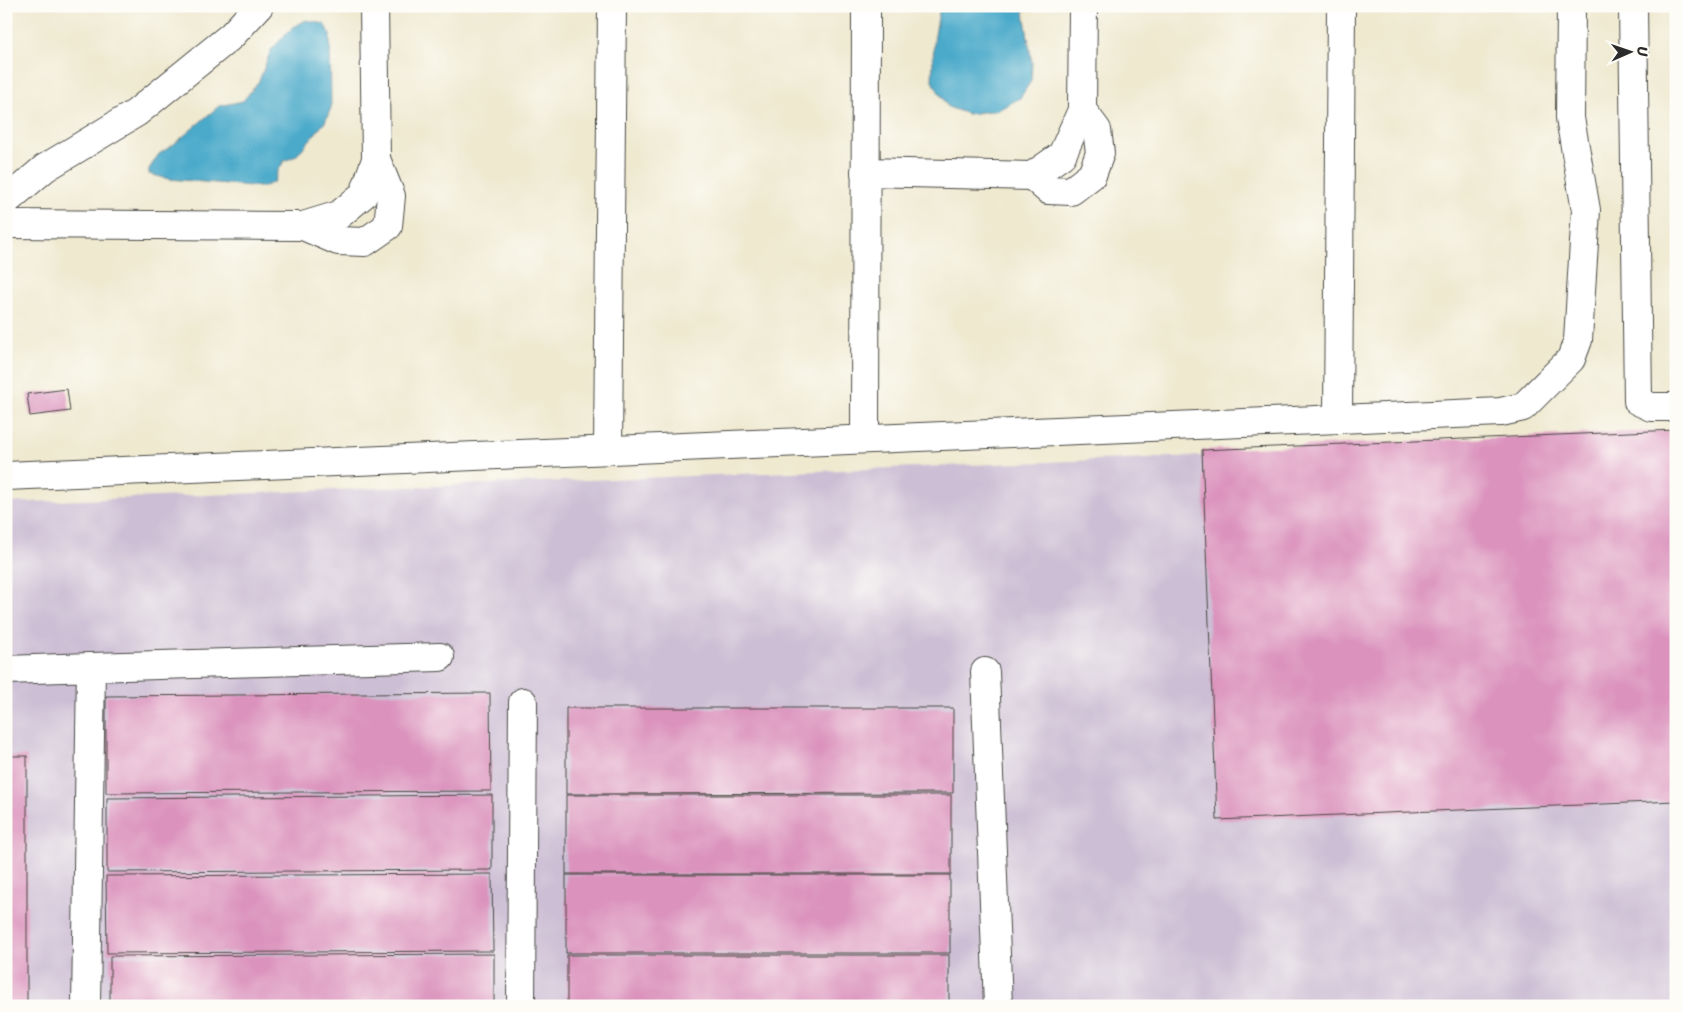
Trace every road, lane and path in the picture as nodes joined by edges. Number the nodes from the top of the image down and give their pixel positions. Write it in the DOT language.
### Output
graph roads {
  1 [pos="258,6"];
  2 [pos="374,6"];
  3 [pos="612,6"];
  4 [pos="866,6"];
  5 [pos="1083,6"];
  6 [pos="1342,6"];
  7 [pos="1571,6"];
  8 [pos="1633,6"];
  9 [pos="1082,110"];
  10 [pos="376,159"];
  11 [pos="865,172"];
  12 [pos="1032,176"];
  13 [pos="6,201"];
  14 [pos="6,224"];
  15 [pos="303,226"];
  16 [pos="1676,407"];
  17 [pos="1338,420"];
  18 [pos="865,440"];
  19 [pos="608,450"];
  20 [pos="6,476"];
  21 [pos="440,657"];
  22 [pos="91,667"];
  23 [pos="6,670"];
  24 [pos="985,672"];
  25 [pos="523,702"];
  26 [pos="86,1006"];
  27 [pos="521,1006"];
  28 [pos="998,1006"];
  1 -- 13 [label="street"];
  2 -- 10 [label="street"];
  3 -- 19 [label="street"];
  4 -- 11 [label="street"];
  5 -- 9 [label="street"];
  6 -- 17 [label="street"];
  7 -- 17 [label="street"];
  8 -- 16 [label="street"];
  9 -- 12 [label="street"];
  9 -- 12 [label="street"];
  10 -- 15 [label="street"];
  10 -- 15 [label="street"];
  11 -- 12 [label="street"];
  11 -- 18 [label="street"];
  14 -- 15 [label="street"];
  17 -- 18 [label="street"];
  18 -- 19 [label="street"];
  19 -- 20 [label="street"];
  21 -- 22 [label="street"];
  22 -- 23 [label="street"];
  22 -- 26 [label="street"];
  24 -- 28 [label="street"];
  25 -- 27 [label="street"];
}
